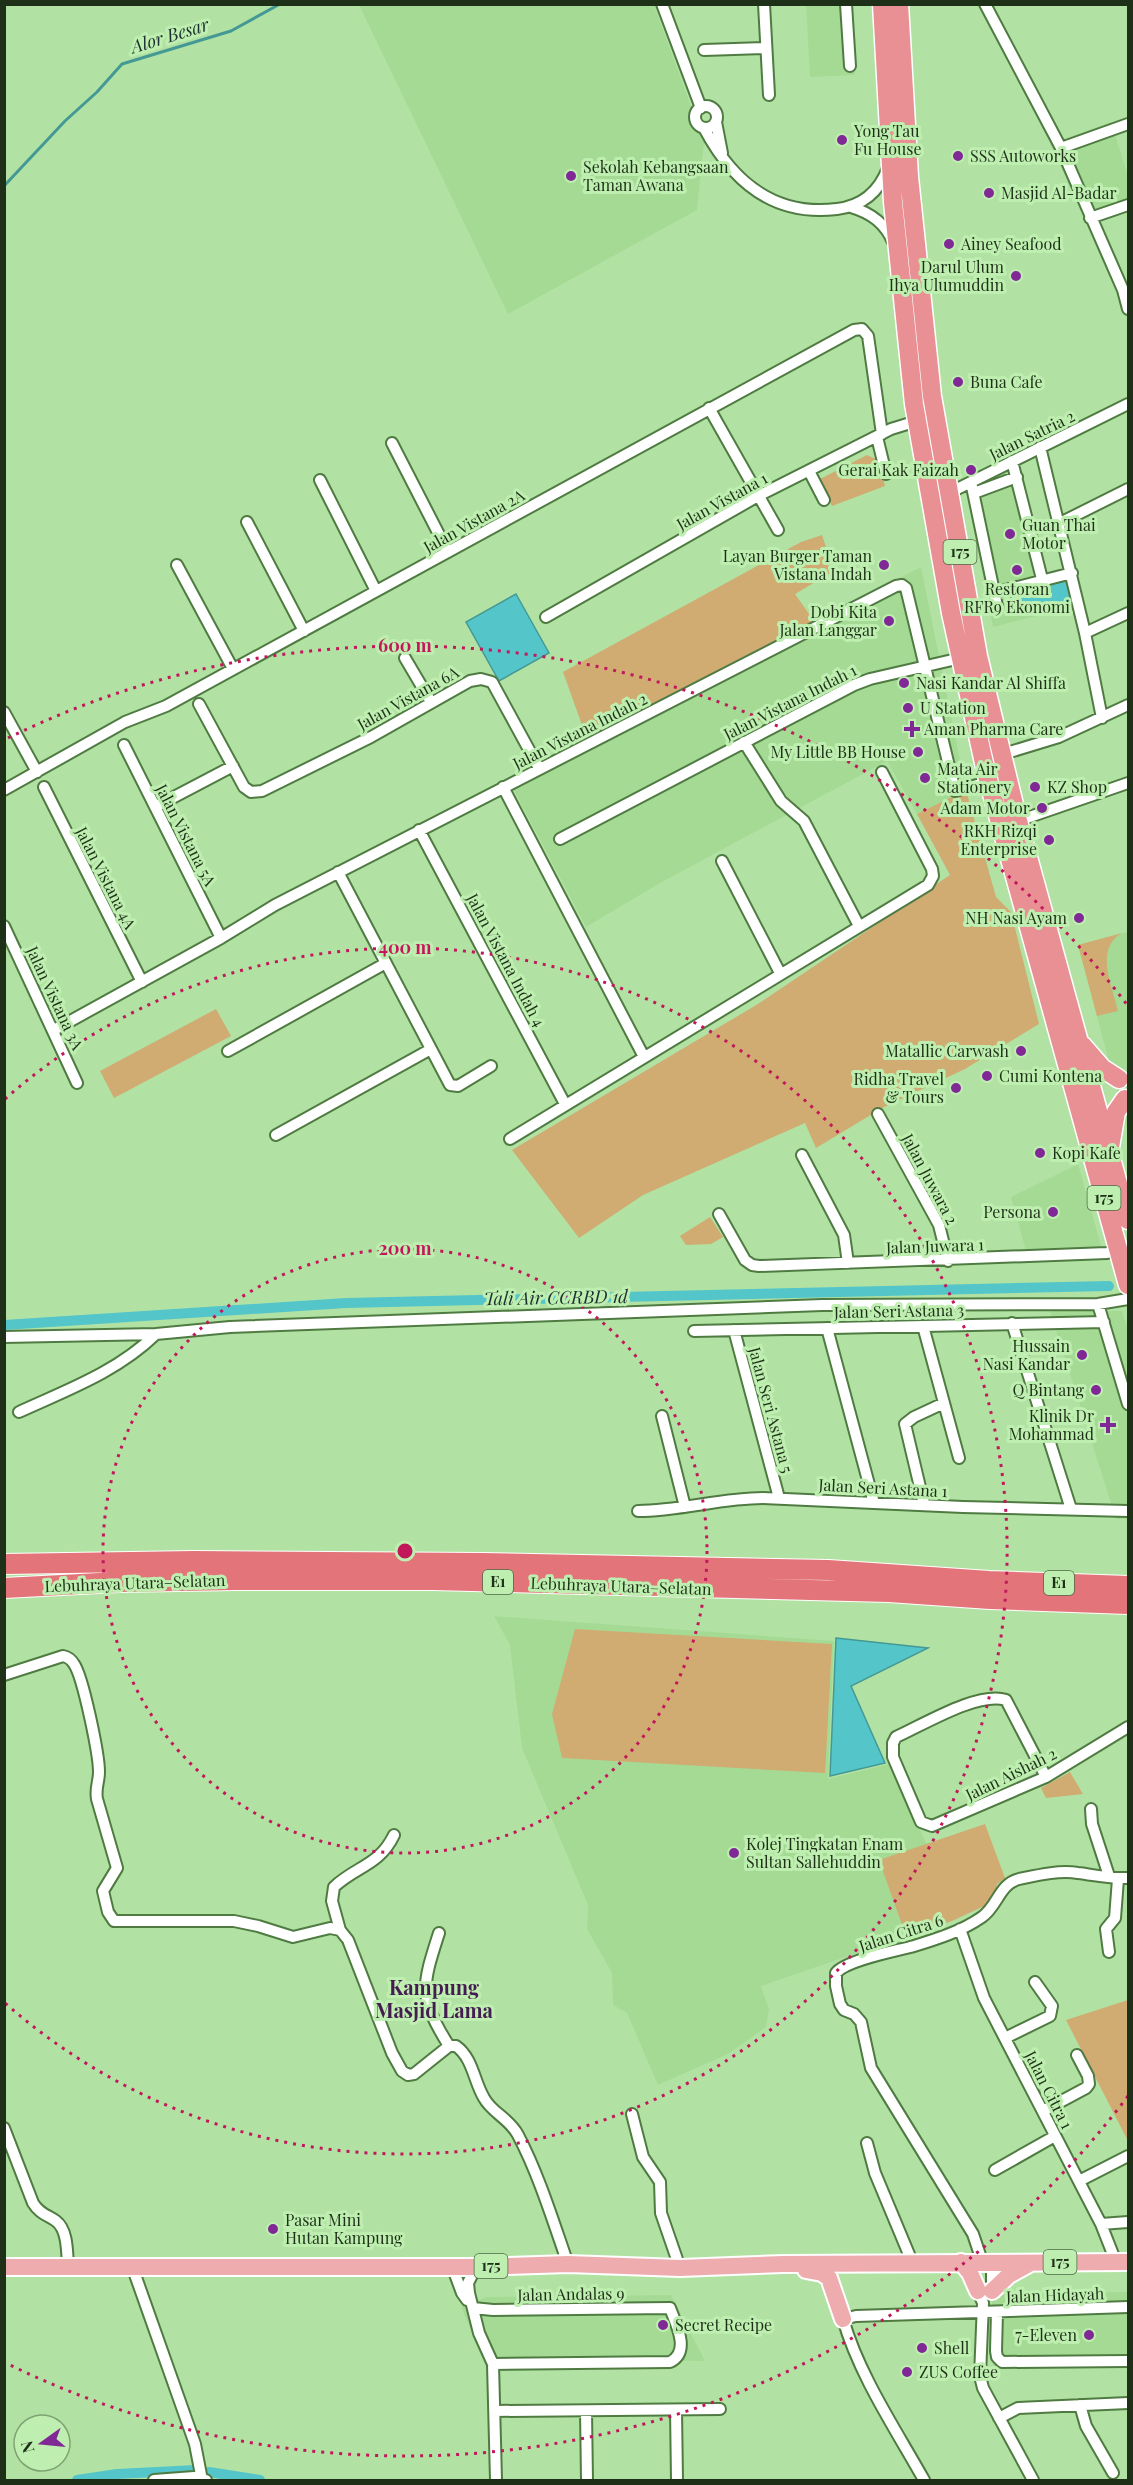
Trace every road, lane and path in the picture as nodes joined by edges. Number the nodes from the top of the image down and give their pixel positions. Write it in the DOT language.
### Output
graph roads {
  1 [pos="662,4"];
  2 [pos="764,4"];
  3 [pos="846,4"];
  4 [pos="882,4"];
  5 [pos="898,4"];
  6 [pos="907,4"];
  7 [pos="985,4"];
  8 [pos="766,48"];
  9 [pos="704,50"];
  10 [pos="900,50"];
  11 [pos="850,66"];
  12 [pos="769,95"];
  13 [pos="701,108"];
  14 [pos="716,122"];
  15 [pos="1128,124"];
  16 [pos="704,128"];
  17 [pos="1061,148"];
  18 [pos="890,159"];
  19 [pos="727,165"];
  20 [pos="1128,205"];
  21 [pos="851,207"];
  22 [pos="1090,218"];
  23 [pos="899,262"];
  24 [pos="1128,309"];
  25 [pos="1128,404"];
  26 [pos="709,408"];
  27 [pos="917,421"];
  28 [pos="879,436"];
  29 [pos="392,443"];
  30 [pos="1040,447"];
  31 [pos="1012,461"];
  32 [pos="809,471"];
  33 [pos="886,474"];
  34 [pos="1017,477"];
  35 [pos="320,480"];
  36 [pos="971,482"];
  37 [pos="949,493"];
  38 [pos="974,493"];
  39 [pos="1128,493"];
  40 [pos="758,496"];
  41 [pos="824,500"];
  42 [pos="247,522"];
  43 [pos="1060,523"];
  44 [pos="778,530"];
  45 [pos="448,552"];
  46 [pos="177,565"];
  47 [pos="1071,573"];
  48 [pos="1042,579"];
  49 [pos="376,591"];
  50 [pos="994,593"];
  51 [pos="997,606"];
  52 [pos="1128,613"];
  53 [pos="546,616"];
  54 [pos="304,631"];
  55 [pos="1085,633"];
  56 [pos="405,658"];
  57 [pos="961,658"];
  58 [pos="924,665"];
  59 [pos="233,669"];
  60 [pos="431,702"];
  61 [pos="199,704"];
  62 [pos="1128,705"];
  63 [pos="4,712"];
  64 [pos="1102,718"];
  65 [pos="744,742"];
  66 [pos="124,745"];
  67 [pos="1000,755"];
  68 [pos="232,766"];
  69 [pos="539,768"];
  70 [pos="37,772"];
  71 [pos="882,772"];
  72 [pos="1128,783"];
  73 [pos="990,786"];
  74 [pos="44,787"];
  75 [pos="503,787"];
  76 [pos="4,790"];
  77 [pos="155,807"];
  78 [pos="1018,821"];
  79 [pos="419,830"];
  80 [pos="560,839"];
  81 [pos="722,861"];
  82 [pos="338,872"];
  83 [pos="4,926"];
  84 [pos="859,926"];
  85 [pos="221,938"];
  86 [pos="386,963"];
  87 [pos="780,973"];
  88 [pos="142,982"];
  89 [pos="54,1030"];
  90 [pos="1077,1039"];
  91 [pos="431,1049"];
  92 [pos="228,1051"];
  93 [pos="644,1057"];
  94 [pos="490,1066"];
  95 [pos="1119,1079"];
  96 [pos="77,1083"];
  97 [pos="1082,1089"];
  98 [pos="1125,1099"];
  99 [pos="565,1104"];
  100 [pos="1087,1108"];
  101 [pos="878,1114"];
  102 [pos="276,1135"];
  103 [pos="510,1139"];
  104 [pos="1109,1154"];
  105 [pos="802,1155"];
  106 [pos="719,1214"];
  107 [pos="1128,1220"];
  108 [pos="1119,1250"];
  109 [pos="948,1261"];
  110 [pos="848,1263"];
  111 [pos="1128,1285"];
  112 [pos="1128,1299"];
  113 [pos="1098,1304"];
  114 [pos="1104,1322"];
  115 [pos="1011,1323"];
  116 [pos="923,1326"];
  117 [pos="827,1328"];
  118 [pos="734,1330"];
  119 [pos="694,1331"];
  120 [pos="156,1334"];
  121 [pos="4,1336"];
  122 [pos="944,1403"];
  123 [pos="1128,1404"];
  124 [pos="19,1412"];
  125 [pos="662,1416"];
  126 [pos="959,1458"];
  127 [pos="779,1498"];
  128 [pos="874,1503"];
  129 [pos="924,1504"];
  130 [pos="685,1508"];
  131 [pos="1071,1509"];
  132 [pos="1128,1510"];
  133 [pos="638,1511"];
  134 [pos="4,1564"];
  135 [pos="1128,1586"];
  136 [pos="4,1588"];
  137 [pos="989,1590"];
  138 [pos="1128,1604"];
  139 [pos="4,1675"];
  140 [pos="1128,1727"];
  141 [pos="1046,1777"];
  142 [pos="1091,1809"];
  143 [pos="394,1834"];
  144 [pos="1118,1878"];
  145 [pos="960,1929"];
  146 [pos="340,1930"];
  147 [pos="439,1933"];
  148 [pos="1109,1952"];
  149 [pos="1035,1982"];
  150 [pos="1005,2038"];
  151 [pos="449,2046"];
  152 [pos="1077,2055"];
  153 [pos="1043,2111"];
  154 [pos="632,2114"];
  155 [pos="4,2128"];
  156 [pos="1056,2136"];
  157 [pos="867,2142"];
  158 [pos="1128,2156"];
  159 [pos="995,2170"];
  160 [pos="1079,2181"];
  161 [pos="1128,2222"];
  162 [pos="1101,2224"];
  163 [pos="1122,2262"];
  164 [pos="978,2263"];
  165 [pos="1029,2263"];
  166 [pos="568,2264"];
  167 [pos="791,2264"];
  168 [pos="914,2264"];
  169 [pos="4,2266"];
  170 [pos="68,2266"];
  171 [pos="132,2266"];
  172 [pos="452,2266"];
  173 [pos="476,2267"];
  174 [pos="680,2268"];
  175 [pos="984,2300"];
  176 [pos="1128,2307"];
  177 [pos="473,2308"];
  178 [pos="997,2312"];
  179 [pos="843,2319"];
  180 [pos="981,2360"];
  181 [pos="1000,2361"];
  182 [pos="1128,2361"];
  183 [pos="493,2364"];
  184 [pos="1128,2403"];
  185 [pos="1080,2405"];
  186 [pos="720,2409"];
  187 [pos="676,2410"];
  188 [pos="495,2411"];
  189 [pos="586,2411"];
  190 [pos="896,2418"];
  191 [pos="999,2418"];
  192 [pos="1113,2473"];
  193 [pos="203,2480"];
  194 [pos="154,2481"];
  195 [pos="495,2481"];
  196 [pos="587,2481"];
  197 [pos="677,2481"];
  198 [pos="924,2481"];
  199 [pos="930,2481"];
  200 [pos="1033,2481"];
  1 -- 13 [label="street"];
  2 -- 8 [label="street"];
  3 -- 11 [label="street"];
  4 -- 18 [label="highway, 175"];
  5 -- 10 [label="highway, 175"];
  6 -- 10 [label="street"];
  7 -- 17 [label="street"];
  8 -- 9 [label="street"];
  8 -- 12 [label="street"];
  10 -- 37 [label="highway, 175"];
  13 -- 14 [label="street"];
  13 -- 16 [label="street"];
  14 -- 16 [label="street"];
  14 -- 19 [label="street"];
  15 -- 17 [label="street"];
  16 -- 19 [label="street"];
  17 -- 22 [label="street"];
  18 -- 21 [label="street"];
  18 -- 23 [label="highway, 175"];
  19 -- 21 [label="street"];
  20 -- 22 [label="street"];
  21 -- 23 [label="street"];
  22 -- 24 [label="street"];
  23 -- 27 [label="highway, 175"];
  25 -- 30 [label="street, Jalan Satria 2"];
  26 -- 28 [label="street, Jalan Vistana 2A"];
  26 -- 40 [label="street"];
  26 -- 45 [label="street, Jalan Vistana 2A"];
  27 -- 28 [label="street, Jalan Vistana 1"];
  27 -- 57 [label="highway, 175"];
  28 -- 32 [label="street, Jalan Vistana 1"];
  28 -- 33 [label="street"];
  29 -- 45 [label="street"];
  30 -- 31 [label="street, Jalan Satria 2"];
  30 -- 43 [label="street"];
  31 -- 34 [label="street"];
  31 -- 36 [label="street, Jalan Satria 2"];
  32 -- 40 [label="street, Jalan Vistana 1"];
  32 -- 41 [label="street"];
  34 -- 38 [label="street"];
  34 -- 48 [label="street"];
  35 -- 49 [label="street"];
  36 -- 37 [label="street, Jalan Satria 2"];
  36 -- 38 [label="street"];
  37 -- 67 [label="highway, 175"];
  38 -- 50 [label="street"];
  39 -- 43 [label="street"];
  40 -- 44 [label="street"];
  40 -- 53 [label="street, Jalan Vistana 1"];
  42 -- 54 [label="street"];
  43 -- 47 [label="street"];
  45 -- 49 [label="street, Jalan Vistana 2A"];
  46 -- 59 [label="street"];
  47 -- 48 [label="street"];
  47 -- 55 [label="street"];
  48 -- 50 [label="street"];
  49 -- 54 [label="street, Jalan Vistana 2A"];
  50 -- 51 [label="street"];
  52 -- 55 [label="street"];
  54 -- 59 [label="street, Jalan Vistana 2A"];
  55 -- 64 [label="street"];
  56 -- 60 [label="street"];
  57 -- 58 [label="street, Jalan Vistana Indah 1"];
  57 -- 73 [label="highway, 175"];
  58 -- 65 [label="street, Jalan Vistana Indah 1"];
  58 -- 69 [label="street, Jalan Vistana Indah 2"];
  58 -- 73 [label="street"];
  59 -- 70 [label="street, Jalan Vistana 2A"];
  60 -- 68 [label="street, Jalan Vistana 6A"];
  60 -- 69 [label="street, Jalan Vistana 6A"];
  61 -- 68 [label="street"];
  62 -- 64 [label="street"];
  63 -- 70 [label="street"];
  64 -- 67 [label="street"];
  65 -- 80 [label="street, Jalan Vistana Indah 1"];
  65 -- 84 [label="street"];
  66 -- 77 [label="street, Jalan Vistana 5A"];
  67 -- 78 [label="highway, 175"];
  68 -- 77 [label="street"];
  69 -- 75 [label="street, Jalan Vistana Indah 2"];
  70 -- 76 [label="street, Jalan Vistana 2A"];
  71 -- 84 [label="street"];
  72 -- 78 [label="street"];
  73 -- 97 [label="highway, 175"];
  74 -- 88 [label="street, Jalan Vistana 4A"];
  75 -- 79 [label="street, Jalan Vistana Indah 2"];
  75 -- 93 [label="street"];
  77 -- 85 [label="street, Jalan Vistana 5A"];
  78 -- 90 [label="highway, 175"];
  79 -- 82 [label="street, Jalan Vistana Indah 2"];
  79 -- 99 [label="street, Jalan Vistana Indah 4"];
  81 -- 87 [label="street"];
  82 -- 85 [label="street, Jalan Vistana Indah 2"];
  82 -- 86 [label="street"];
  83 -- 89 [label="street, Jalan Vistana 3A"];
  84 -- 87 [label="street"];
  85 -- 88 [label="street, Jalan Vistana Indah 2"];
  86 -- 91 [label="street"];
  86 -- 92 [label="street"];
  87 -- 93 [label="street"];
  88 -- 89 [label="street, Jalan Vistana Indah 2"];
  89 -- 96 [label="street, Jalan Vistana 3A"];
  90 -- 95 [label="highway"];
  90 -- 97 [label="highway, 175"];
  91 -- 94 [label="street"];
  91 -- 102 [label="street"];
  93 -- 99 [label="street"];
  97 -- 100 [label="highway, 175"];
  98 -- 104 [label="highway"];
  99 -- 103 [label="street"];
  100 -- 104 [label="highway, 175"];
  100 -- 108 [label="highway, 175"];
  101 -- 109 [label="street, Jalan Juwara 2"];
  104 -- 107 [label="highway, 175"];
  105 -- 110 [label="street"];
  106 -- 110 [label="street, Jalan Juwara 1"];
  108 -- 109 [label="street, Jalan Juwara 1"];
  108 -- 111 [label="highway, 175"];
  109 -- 110 [label="street, Jalan Juwara 1"];
  112 -- 113 [label="street"];
  113 -- 114 [label="street"];
  113 -- 120 [label="street"];
  114 -- 115 [label="street, Jalan Seri Astana 3"];
  114 -- 123 [label="street"];
  115 -- 116 [label="street, Jalan Seri Astana 3"];
  115 -- 131 [label="street"];
  116 -- 117 [label="street, Jalan Seri Astana 3"];
  116 -- 122 [label="street"];
  117 -- 118 [label="street, Jalan Seri Astana 3"];
  117 -- 128 [label="street"];
  118 -- 119 [label="street, Jalan Seri Astana 3"];
  118 -- 127 [label="street, Jalan Seri Astana 5"];
  120 -- 121 [label="street"];
  120 -- 124 [label="street"];
  122 -- 126 [label="street"];
  122 -- 129 [label="street"];
  125 -- 130 [label="street"];
  127 -- 128 [label="street, Jalan Seri Astana 1"];
  127 -- 130 [label="street, Jalan Seri Astana 1"];
  128 -- 129 [label="street, Jalan Seri Astana 1"];
  129 -- 131 [label="street, Jalan Seri Astana 1"];
  130 -- 133 [label="street, Jalan Seri Astana 1"];
  131 -- 132 [label="street, Jalan Seri Astana 1"];
  134 -- 137 [label="highway, Lebuhraya Utara–Selatan / E1"];
  135 -- 137 [label="highway, Lebuhraya Utara–Selatan / E1"];
  136 -- 137 [label="highway, Lebuhraya Utara–Selatan / E1"];
  137 -- 138 [label="highway, Lebuhraya Utara–Selatan / E1"];
  139 -- 146 [label="street"];
  140 -- 141 [label="street, Jalan Aishah 2"];
  141 -- 141 [label="street, Jalan Aishah 2"];
  142 -- 144 [label="street"];
  143 -- 146 [label="street"];
  144 -- 145 [label="street, Jalan Citra 6"];
  144 -- 148 [label="street"];
  145 -- 150 [label="street, Jalan Citra 1"];
  145 -- 164 [label="street, Jalan Citra 6"];
  146 -- 151 [label="street"];
  147 -- 151 [label="street"];
  149 -- 150 [label="street"];
  150 -- 153 [label="street, Jalan Citra 1"];
  151 -- 166 [label="street"];
  152 -- 153 [label="street"];
  153 -- 156 [label="street, Jalan Citra 1"];
  154 -- 174 [label="street"];
  155 -- 170 [label="street"];
  156 -- 159 [label="street"];
  156 -- 160 [label="street, Jalan Citra 1"];
  157 -- 168 [label="street"];
  158 -- 160 [label="street"];
  160 -- 162 [label="street, Jalan Citra 1"];
  161 -- 162 [label="street"];
  162 -- 163 [label="street, Jalan Citra 1"];
  163 -- 165 [label="main road, 175"];
  164 -- 165 [label="main road, 175"];
  164 -- 168 [label="main road, 175"];
  164 -- 175 [label="street"];
  164 -- 175 [label="main road"];
  165 -- 175 [label="main road"];
  166 -- 173 [label="main road, 175"];
  166 -- 174 [label="main road, 175"];
  167 -- 168 [label="main road, 175"];
  167 -- 174 [label="main road, 175"];
  167 -- 179 [label="main road"];
  169 -- 170 [label="main road, 175"];
  170 -- 171 [label="main road, 175"];
  171 -- 172 [label="main road, 175"];
  171 -- 193 [label="street"];
  172 -- 173 [label="main road, 175"];
  172 -- 177 [label="street"];
  173 -- 177 [label="street"];
  175 -- 178 [label="street, Jalan Hidayah"];
  175 -- 179 [label="street, Jalan Hidayah"];
  175 -- 180 [label="street"];
  176 -- 178 [label="street, Jalan Hidayah"];
  177 -- 183 [label="street"];
  177 -- 183 [label="street, Jalan Andalas 9"];
  178 -- 181 [label="street"];
  179 -- 198 [label="street"];
  180 -- 181 [label="street"];
  180 -- 191 [label="street"];
  181 -- 182 [label="street"];
  183 -- 188 [label="street"];
  184 -- 185 [label="street"];
  185 -- 191 [label="street"];
  185 -- 192 [label="street"];
  186 -- 187 [label="street"];
  187 -- 189 [label="street"];
  187 -- 197 [label="street"];
  188 -- 189 [label="street"];
  188 -- 195 [label="street"];
  189 -- 196 [label="street"];
  190 -- 199 [label="street"];
  191 -- 200 [label="street"];
  193 -- 194 [label="street"];
}
